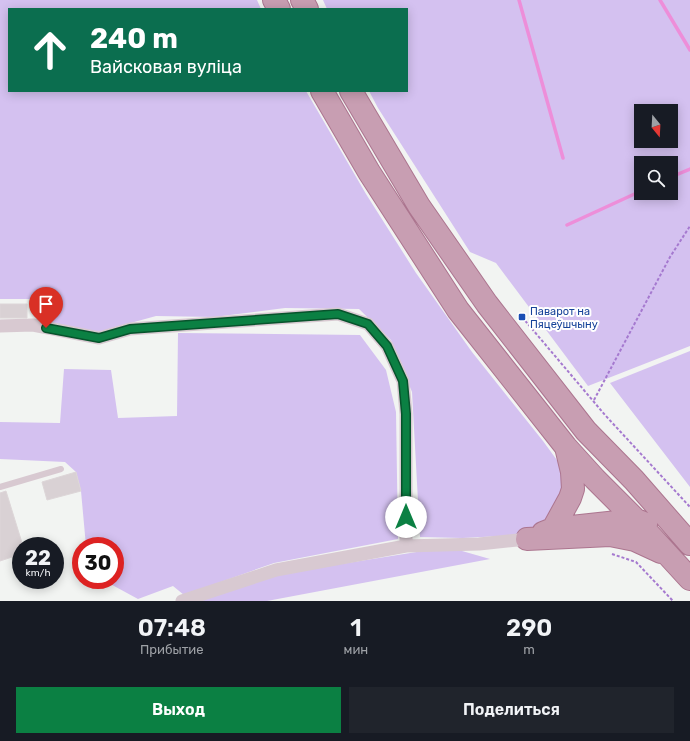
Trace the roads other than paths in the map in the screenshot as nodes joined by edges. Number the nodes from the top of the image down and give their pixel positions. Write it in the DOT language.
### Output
graph roads {
  1 [pos="323,92"];
  2 [pos="353,92"];
  3 [pos="0,326"];
  4 [pos="566,447"];
  5 [pos="62,469"];
  6 [pos="634,480"];
  7 [pos="0,487"];
  8 [pos="636,520"];
  9 [pos="553,529"];
  10 [pos="527,539"];
  11 [pos="608,543"];
  12 [pos="690,544"];
  13 [pos="406,546"];
  14 [pos="690,550"];
  15 [pos="666,554"];
  16 [pos="690,580"];
  17 [pos="182,601"];
  1 -- 4 [label="highway"];
  2 -- 6 [label="highway"];
  3 -- 13 [label="street"];
  4 -- 8 [label="highway"];
  4 -- 9 [label="highway"];
  5 -- 7 [label="lane"];
  6 -- 8 [label="highway"];
  6 -- 12 [label="highway"];
  8 -- 9 [label="highway"];
  8 -- 11 [label="highway"];
  8 -- 14 [label="highway"];
  8 -- 15 [label="highway"];
  9 -- 10 [label="highway"];
  10 -- 11 [label="highway"];
  10 -- 13 [label="street"];
  11 -- 15 [label="highway"];
  13 -- 17 [label="street"];
  15 -- 16 [label="highway"];
}
